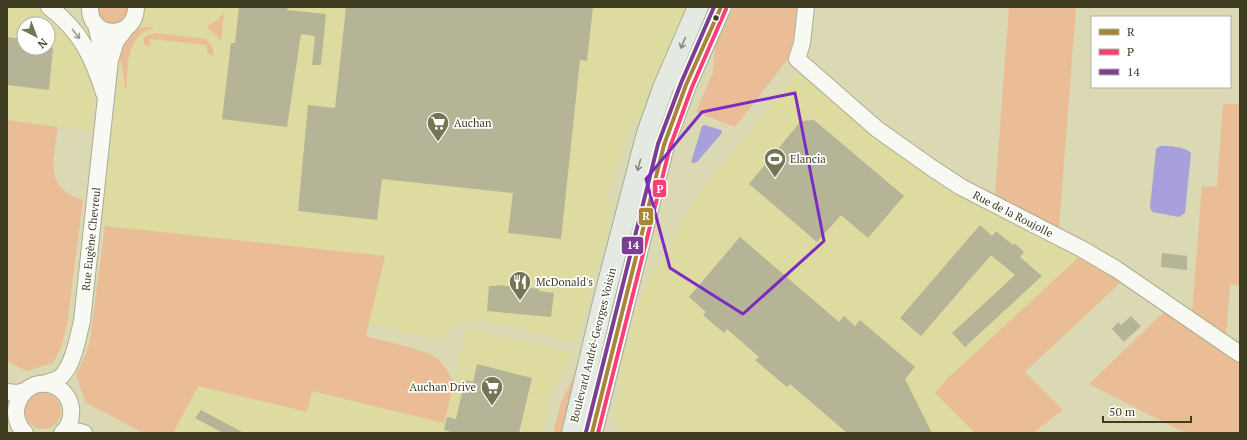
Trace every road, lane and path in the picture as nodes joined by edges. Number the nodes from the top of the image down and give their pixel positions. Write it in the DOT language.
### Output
graph roads {
  1 [pos="49,7"];
  2 [pos="76,7"];
  3 [pos="136,7"];
  4 [pos="698,7"];
  5 [pos="721,7"];
  6 [pos="806,7"];
  7 [pos="93,18"];
  8 [pos="126,28"];
  9 [pos="106,100"];
  10 [pos="1240,354"];
  11 [pos="63,374"];
  12 [pos="44,384"];
  13 [pos="25,391"];
  14 [pos="64,392"];
  15 [pos="7,393"];
  16 [pos="16,408"];
  17 [pos="71,414"];
  18 [pos="23,432"];
  19 [pos="62,432"];
  20 [pos="83,432"];
  21 [pos="572,433"];
  22 [pos="592,433"];
  1 -- 9 [label="street, one-way"];
  2 -- 7 [label="street"];
  3 -- 8 [label="street, Rue Eugène Chevreul"];
  4 -- 21 [label="main road, Boulevard André-Georges Voisin, one-way"];
  5 -- 22 [label="main road, Boulevard André-Georges Voisin"];
  6 -- 10 [label="street, Rue de la Roujolle"];
  7 -- 8 [label="street"];
  7 -- 9 [label="street, Rue Eugène Chevreul"];
  8 -- 9 [label="street, Rue Eugène Chevreul"];
  9 -- 11 [label="street, Rue Eugène Chevreul"];
  11 -- 12 [label="street"];
  11 -- 14 [label="street"];
  12 -- 13 [label="street"];
  12 -- 14 [label="street"];
  13 -- 15 [label="street"];
  13 -- 16 [label="street"];
  14 -- 17 [label="street"];
  15 -- 16 [label="street"];
  16 -- 18 [label="street"];
  17 -- 19 [label="street"];
  17 -- 20 [label="street"];
  19 -- 20 [label="street"];
}
